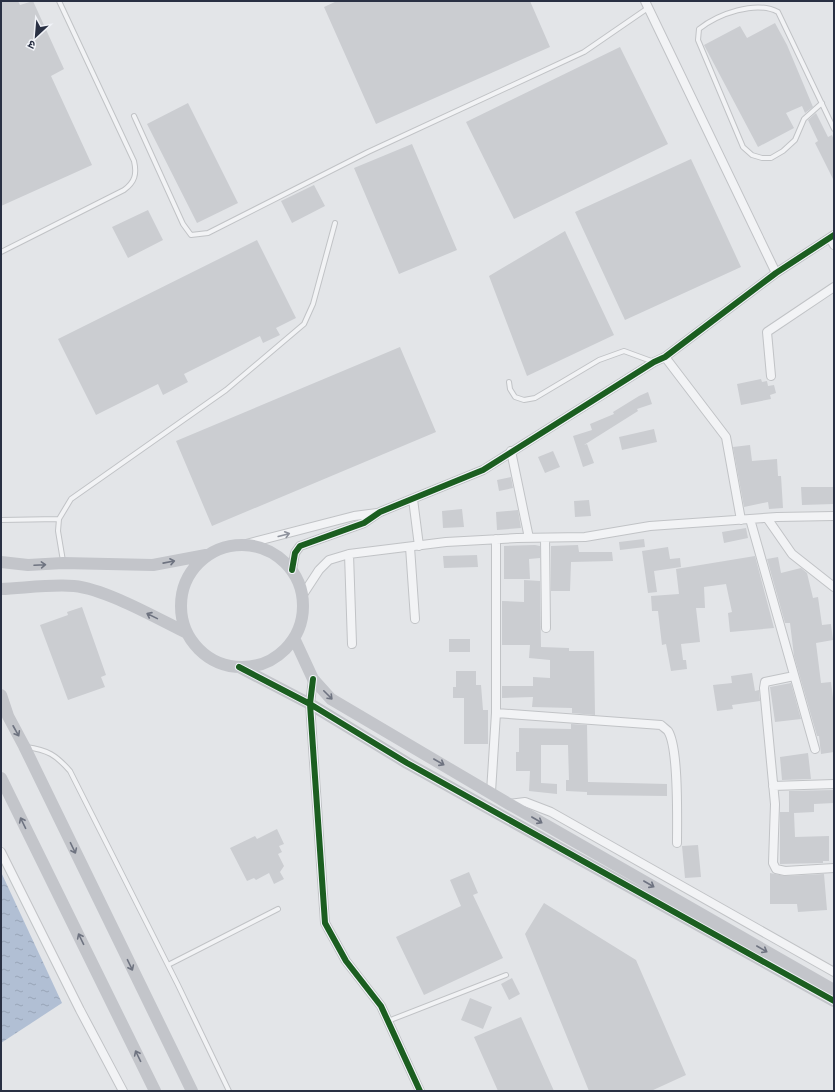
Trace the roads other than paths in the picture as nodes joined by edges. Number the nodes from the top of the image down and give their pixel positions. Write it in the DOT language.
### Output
graph roads {
  1 [pos="59,1"];
  2 [pos="646,4"];
  3 [pos="822,104"];
  4 [pos="134,116"];
  5 [pos="834,129"];
  6 [pos="334,223"];
  7 [pos="832,239"];
  8 [pos="1,252"];
  9 [pos="776,274"];
  10 [pos="834,287"];
  11 [pos="665,357"];
  12 [pos="654,362"];
  13 [pos="771,376"];
  14 [pos="510,382"];
  15 [pos="511,451"];
  16 [pos="413,499"];
  17 [pos="380,512"];
  18 [pos="834,516"];
  19 [pos="767,518"];
  20 [pos="59,519"];
  21 [pos="750,519"];
  22 [pos="1,520"];
  23 [pos="741,520"];
  24 [pos="529,538"];
  25 [pos="545,538"];
  26 [pos="496,539"];
  27 [pos="246,544"];
  28 [pos="419,546"];
  29 [pos="410,547"];
  30 [pos="349,554"];
  31 [pos="207,555"];
  32 [pos="1,562"];
  33 [pos="64,563"];
  34 [pos="292,570"];
  35 [pos="834,587"];
  36 [pos="1,589"];
  37 [pos="302,596"];
  38 [pos="415,619"];
  39 [pos="546,628"];
  40 [pos="187,633"];
  41 [pos="294,638"];
  42 [pos="352,644"];
  43 [pos="239,666"];
  44 [pos="794,676"];
  45 [pos="313,679"];
  46 [pos="1,696"];
  47 [pos="310,704"];
  48 [pos="496,713"];
  49 [pos="24,746"];
  50 [pos="815,749"];
  51 [pos="1,778"];
  52 [pos="834,784"];
  53 [pos="773,786"];
  54 [pos="491,792"];
  55 [pos="509,804"];
  56 [pos="677,843"];
  57 [pos="1,852"];
  58 [pos="834,868"];
  59 [pos="278,909"];
  60 [pos="168,965"];
  61 [pos="834,972"];
  62 [pos="506,975"];
  63 [pos="834,990"];
  64 [pos="834,1001"];
  65 [pos="388,1021"];
  66 [pos="123,1091"];
  67 [pos="156,1091"];
  68 [pos="192,1091"];
  69 [pos="229,1091"];
  70 [pos="420,1091"];
  1 -- 8 [label="lane"];
  2 -- 4 [label="lane"];
  2 -- 9 [label="street"];
  3 -- 3 [label="lane"];
  3 -- 5 [label="lane"];
  6 -- 20 [label="lane"];
  7 -- 9 [label="street"];
  9 -- 11 [label="street"];
  10 -- 13 [label="street"];
  11 -- 12 [label="street"];
  11 -- 23 [label="street"];
  12 -- 14 [label="lane"];
  12 -- 15 [label="street"];
  15 -- 16 [label="street"];
  15 -- 24 [label="street"];
  16 -- 17 [label="street"];
  16 -- 28 [label="street"];
  27 -- 17 [label="street, one-way"];
  17 -- 34 [label="street"];
  18 -- 19 [label="street"];
  19 -- 21 [label="street"];
  19 -- 35 [label="street"];
  20 -- 22 [label="lane"];
  20 -- 33 [label="lane"];
  21 -- 23 [label="street"];
  21 -- 44 [label="street"];
  23 -- 25 [label="street"];
  24 -- 25 [label="street"];
  24 -- 26 [label="street"];
  25 -- 39 [label="street"];
  26 -- 28 [label="street"];
  26 -- 48 [label="street"];
  27 -- 31 [label="street"];
  27 -- 34 [label="street"];
  28 -- 29 [label="street"];
  29 -- 30 [label="street"];
  29 -- 38 [label="street"];
  30 -- 37 [label="street"];
  30 -- 42 [label="street"];
  33 -- 31 [label="street, one-way"];
  31 -- 40 [label="street"];
  32 -- 33 [label="street, one-way"];
  34 -- 37 [label="street"];
  40 -- 36 [label="street, one-way"];
  37 -- 41 [label="street"];
  40 -- 43 [label="street"];
  41 -- 43 [label="street"];
  41 -- 45 [label="street"];
  43 -- 47 [label="street"];
  44 -- 50 [label="street"];
  44 -- 53 [label="street"];
  45 -- 47 [label="street"];
  45 -- 54 [label="street, one-way"];
  46 -- 49 [label="street, one-way"];
  47 -- 64 [label="street"];
  47 -- 65 [label="street"];
  48 -- 54 [label="street"];
  48 -- 56 [label="street"];
  49 -- 60 [label="lane"];
  49 -- 68 [label="street, one-way"];
  67 -- 51 [label="street, one-way"];
  52 -- 53 [label="street"];
  53 -- 58 [label="street"];
  54 -- 55 [label="street"];
  55 -- 61 [label="street"];
  55 -- 63 [label="street, one-way"];
  57 -- 66 [label="street"];
  59 -- 60 [label="lane"];
  60 -- 69 [label="lane"];
  62 -- 65 [label="lane"];
  65 -- 70 [label="street"];
}
